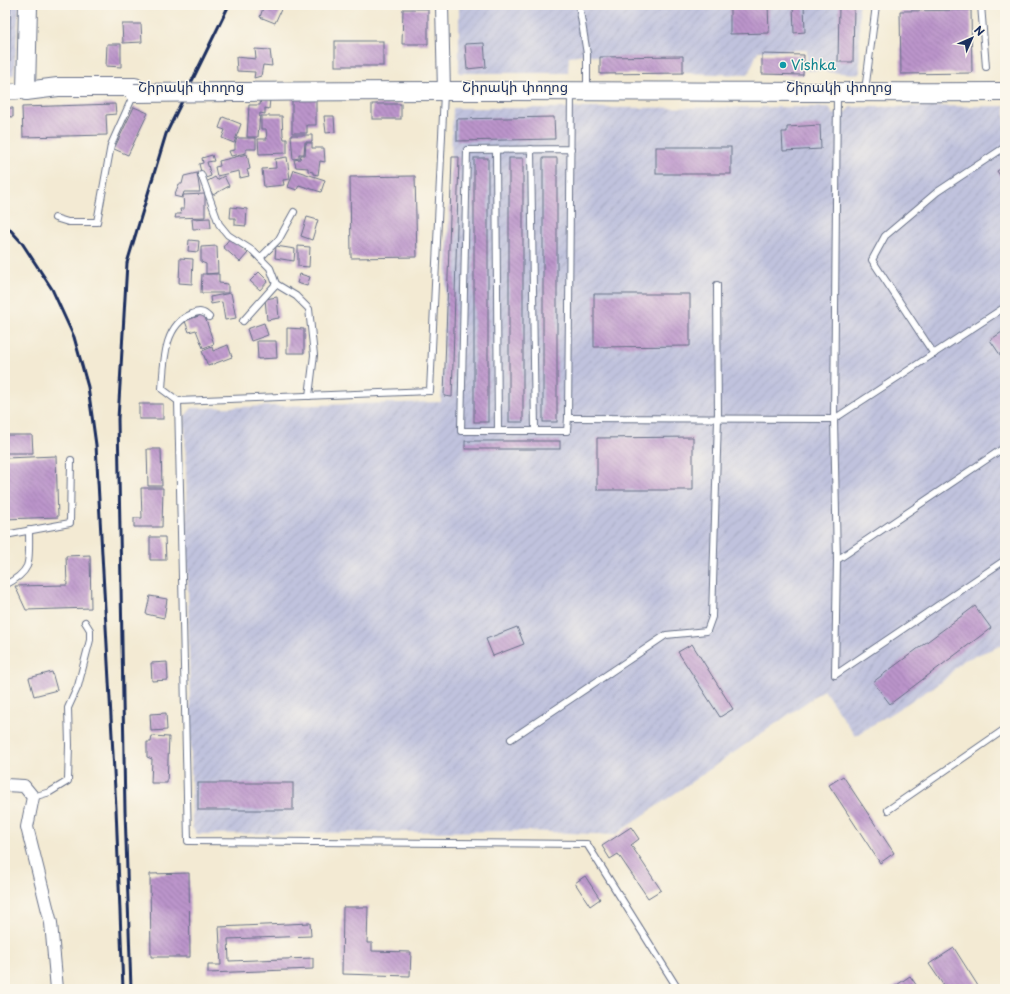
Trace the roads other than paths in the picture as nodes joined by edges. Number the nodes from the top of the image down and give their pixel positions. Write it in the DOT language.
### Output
graph roads {
  1 [pos="7,5"];
  2 [pos="28,5"];
  3 [pos="442,5"];
  4 [pos="579,5"];
  5 [pos="876,5"];
  6 [pos="981,5"];
  7 [pos="986,67"];
  8 [pos="1005,86"];
  9 [pos="444,89"];
  10 [pos="579,89"];
  11 [pos="135,90"];
  12 [pos="837,90"];
  13 [pos="865,90"];
  14 [pos="26,91"];
  15 [pos="5,92"];
  16 [pos="1005,92"];
  17 [pos="1005,147"];
  18 [pos="531,149"];
  19 [pos="571,149"];
  20 [pos="496,150"];
  21 [pos="201,174"];
  22 [pos="294,212"];
  23 [pos="55,218"];
  24 [pos="260,258"];
  25 [pos="276,284"];
  26 [pos="717,285"];
  27 [pos="1005,307"];
  28 [pos="208,317"];
  29 [pos="243,321"];
  30 [pos="934,354"];
  31 [pos="309,396"];
  32 [pos="178,401"];
  33 [pos="568,418"];
  34 [pos="718,419"];
  35 [pos="834,419"];
  36 [pos="498,431"];
  37 [pos="535,431"];
  38 [pos="1005,447"];
  39 [pos="71,460"];
  40 [pos="29,530"];
  41 [pos="5,536"];
  42 [pos="837,560"];
  43 [pos="1005,560"];
  44 [pos="5,585"];
  45 [pos="85,622"];
  46 [pos="1005,729"];
  47 [pos="511,739"];
  48 [pos="5,785"];
  49 [pos="33,797"];
  50 [pos="888,810"];
  51 [pos="57,989"];
  52 [pos="678,989"];
  1 -- 15 [label="lane"];
  2 -- 14 [label="main road"];
  3 -- 9 [label="street"];
  4 -- 10 [label="lane"];
  5 -- 13 [label="lane"];
  6 -- 7 [label="lane"];
  8 -- 13 [label="main road, Շիրակի փողոց"];
  9 -- 10 [label="main road, Շիրակի փողոց"];
  9 -- 11 [label="main road, Շիրակի փողոց, bridge"];
  9 -- 31 [label="lane"];
  10 -- 12 [label="main road, Շիրակի փողոց"];
  10 -- 19 [label="lane"];
  11 -- 14 [label="main road, Շիրակի փողոց"];
  11 -- 23 [label="lane"];
  12 -- 13 [label="main road, Շիրակի փողոց"];
  12 -- 35 [label="lane"];
  13 -- 16 [label="main road, Շիրակի փողոց"];
  14 -- 15 [label="street, Շիրակի փողոց"];
  17 -- 30 [label="lane"];
  18 -- 19 [label="lane"];
  18 -- 20 [label="lane"];
  18 -- 37 [label="lane"];
  19 -- 33 [label="lane"];
  20 -- 36 [label="lane"];
  20 -- 36 [label="lane"];
  21 -- 24 [label="lane"];
  22 -- 24 [label="lane"];
  24 -- 25 [label="lane"];
  25 -- 29 [label="lane"];
  25 -- 31 [label="lane"];
  26 -- 34 [label="lane"];
  27 -- 30 [label="lane"];
  28 -- 32 [label="lane"];
  30 -- 35 [label="lane"];
  31 -- 32 [label="lane"];
  32 -- 52 [label="lane"];
  33 -- 34 [label="lane"];
  33 -- 37 [label="lane"];
  34 -- 35 [label="lane"];
  34 -- 47 [label="lane"];
  35 -- 42 [label="lane"];
  36 -- 37 [label="lane"];
  38 -- 42 [label="lane"];
  39 -- 40 [label="lane"];
  40 -- 41 [label="lane"];
  40 -- 44 [label="lane"];
  42 -- 43 [label="lane"];
  45 -- 49 [label="lane"];
  46 -- 50 [label="lane"];
  48 -- 49 [label="street"];
  49 -- 51 [label="street"];
}
